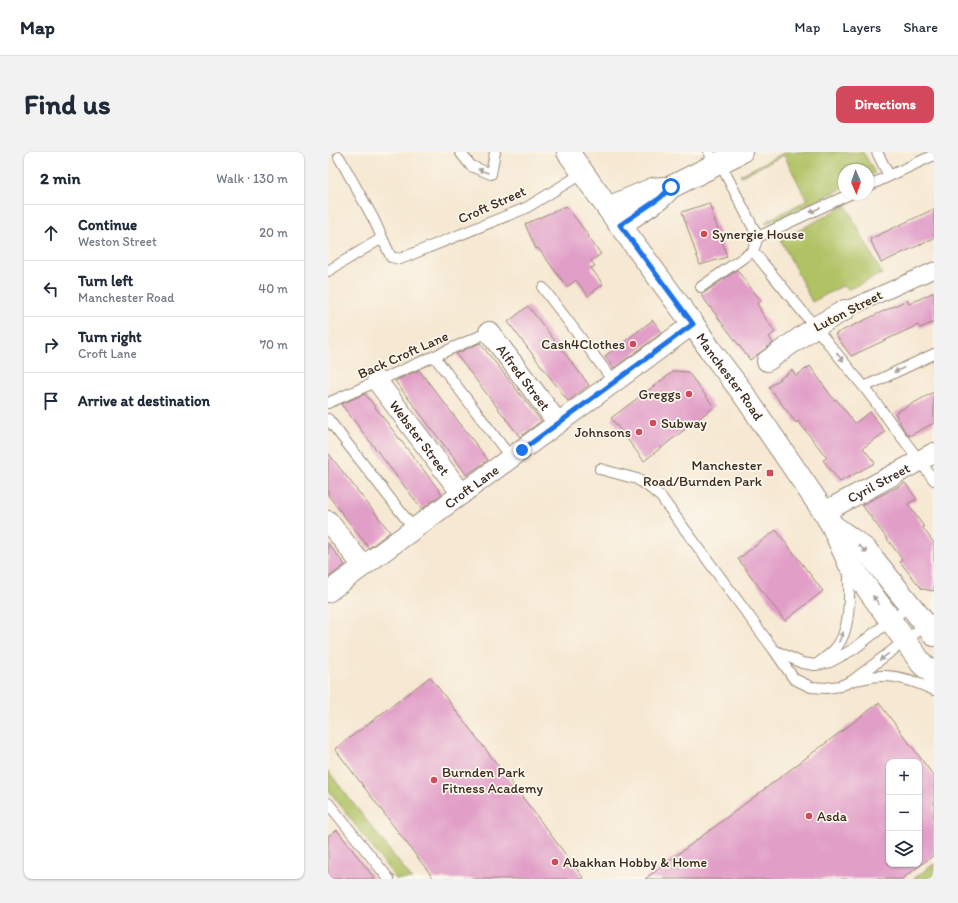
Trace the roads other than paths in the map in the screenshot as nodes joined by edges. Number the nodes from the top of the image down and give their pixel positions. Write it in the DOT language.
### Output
graph roads {
  1 [pos="460,152"];
  2 [pos="495,152"];
  3 [pos="568,152"];
  4 [pos="741,152"];
  5 [pos="877,152"];
  6 [pos="934,155"];
  7 [pos="339,157"];
  8 [pos="715,160"];
  9 [pos="583,173"];
  10 [pos="889,176"];
  11 [pos="874,183"];
  12 [pos="838,200"];
  13 [pos="614,217"];
  14 [pos="758,237"];
  15 [pos="382,238"];
  16 [pos="753,251"];
  17 [pos="934,270"];
  18 [pos="328,271"];
  19 [pos="701,287"];
  20 [pos="543,288"];
  21 [pos="845,310"];
  22 [pos="693,324"];
  23 [pos="815,327"];
  24 [pos="489,332"];
  25 [pos="934,354"];
  26 [pos="434,356"];
  27 [pos="768,360"];
  28 [pos="377,381"];
  29 [pos="614,382"];
  30 [pos="864,387"];
  31 [pos="328,403"];
  32 [pos="328,419"];
  33 [pos="558,423"];
  34 [pos="927,456"];
  35 [pos="511,458"];
  36 [pos="600,469"];
  37 [pos="934,480"];
  38 [pos="462,494"];
  39 [pos="828,518"];
  40 [pos="328,520"];
  41 [pos="414,529"];
  42 [pos="849,563"];
  43 [pos="363,566"];
  44 [pos="328,592"];
  45 [pos="910,605"];
  46 [pos="891,620"];
  47 [pos="930,630"];
  48 [pos="906,641"];
  49 [pos="774,650"];
  50 [pos="815,665"];
  51 [pos="934,674"];
  52 [pos="852,681"];
  53 [pos="934,690"];
  54 [pos="328,803"];
  55 [pos="389,879"];
  2 -- 1 [label="lane, one-way"];
  3 -- 9 [label="main road, Manchester Road"];
  4 -- 8 [label="main road"];
  5 -- 10 [label="lane"];
  6 -- 10 [label="lane"];
  7 -- 15 [label="lane"];
  8 -- 13 [label="main road"];
  8 -- 14 [label="lane"];
  9 -- 13 [label="main road, Manchester Road"];
  9 -- 15 [label="lane, Croft Street"];
  10 -- 11 [label="lane"];
  12 -- 14 [label="lane, one-way"];
  13 -- 22 [label="main road, Manchester Road"];
  14 -- 16 [label="lane"];
  15 -- 18 [label="lane"];
  16 -- 19 [label="lane"];
  16 -- 23 [label="lane"];
  17 -- 21 [label="street, Luton Street"];
  20 -- 29 [label="lane"];
  21 -- 23 [label="street, Luton Street"];
  22 -- 29 [label="street, Croft Lane"];
  22 -- 39 [label="main road, Manchester Road"];
  23 -- 27 [label="street, Luton Street"];
  23 -- 30 [label="lane, one-way"];
  24 -- 26 [label="lane, Back Croft Lane"];
  24 -- 33 [label="street, Alfred Street"];
  25 -- 30 [label="lane, one-way"];
  26 -- 28 [label="lane, Back Croft Lane"];
  26 -- 35 [label="lane"];
  28 -- 31 [label="lane, Back Croft Lane"];
  28 -- 38 [label="street, Webster Street"];
  29 -- 33 [label="street, Croft Lane"];
  30 -- 34 [label="lane"];
  32 -- 41 [label="lane"];
  33 -- 35 [label="street, Croft Lane"];
  34 -- 37 [label="lane"];
  34 -- 39 [label="street, Cyril Street"];
  35 -- 38 [label="street, Croft Lane"];
  36 -- 49 [label="lane"];
  38 -- 41 [label="street, Croft Lane"];
  39 -- 42 [label="main road, Manchester Road"];
  39 -- 45 [label="main road, Manchester Road, one-way"];
  40 -- 43 [label="street"];
  41 -- 43 [label="street, Croft Lane"];
  46 -- 42 [label="main road, Manchester Road, one-way"];
  50 -- 42 [label="lane, one-way"];
  43 -- 44 [label="street, Croft Lane"];
  45 -- 46 [label="lane"];
  45 -- 47 [label="main road, Manchester Road"];
  46 -- 48 [label="main road, Manchester Road"];
  46 -- 50 [label="lane"];
  47 -- 48 [label="lane"];
  48 -- 51 [label="main road, Manchester Road"];
  48 -- 52 [label="lane, one-way"];
  49 -- 50 [label="lane"];
  49 -- 52 [label="lane"];
  52 -- 53 [label="lane"];
  54 -- 55 [label="lane"];
}
